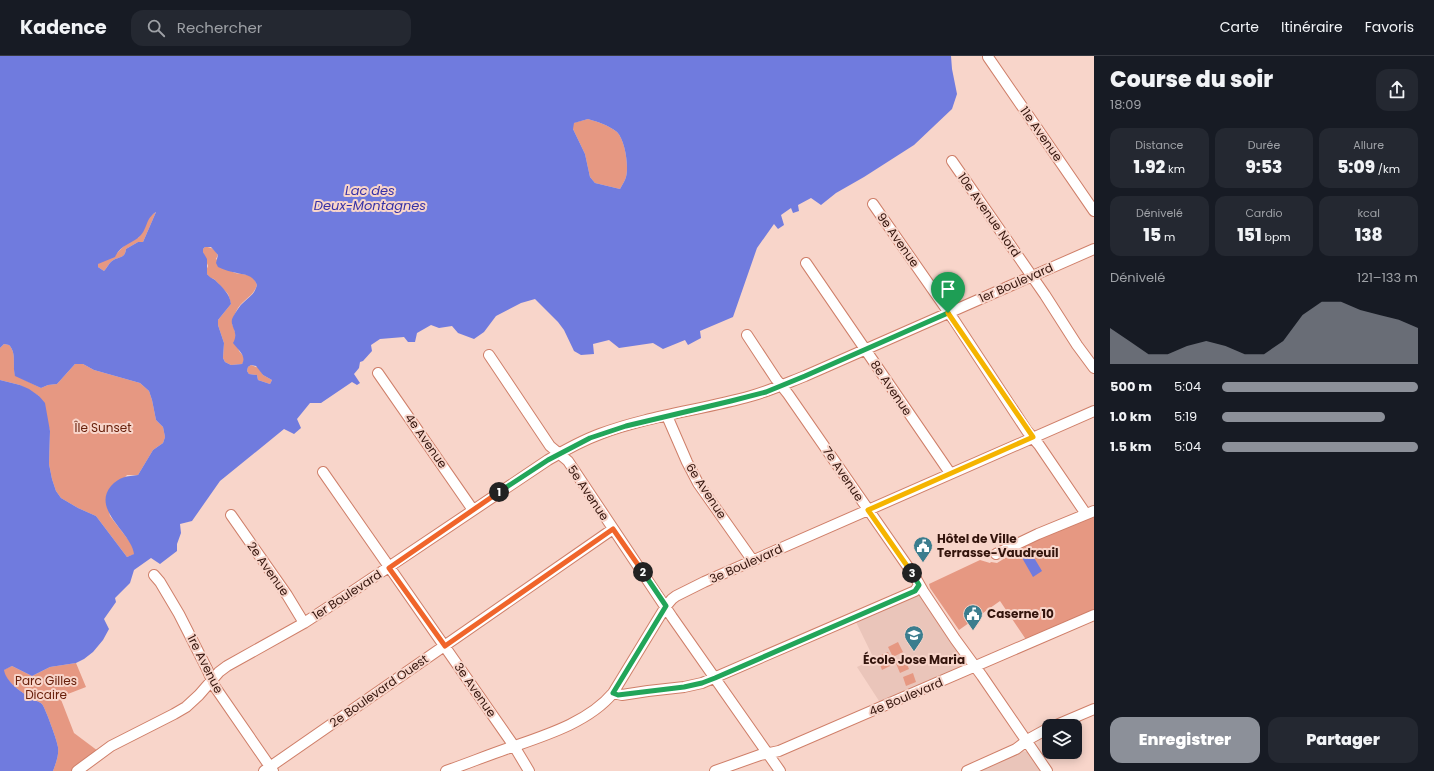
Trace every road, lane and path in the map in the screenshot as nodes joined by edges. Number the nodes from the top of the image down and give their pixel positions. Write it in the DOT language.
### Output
graph roads {
  1 [pos="988,57"];
  2 [pos="952,161"];
  3 [pos="873,204"];
  4 [pos="1094,211"];
  5 [pos="1094,249"];
  6 [pos="806,263"];
  7 [pos="1032,276"];
  8 [pos="948,313"];
  9 [pos="747,335"];
  10 [pos="865,349"];
  11 [pos="489,355"];
  12 [pos="1094,368"];
  13 [pos="378,373"];
  14 [pos="782,386"];
  15 [pos="1094,411"];
  16 [pos="667,416"];
  17 [pos="1033,437"];
  18 [pos="559,453"];
  19 [pos="323,472"];
  20 [pos="950,474"];
  21 [pos="473,510"];
  22 [pos="868,510"];
  23 [pos="1090,512"];
  24 [pos="231,515"];
  25 [pos="613,529"];
  26 [pos="996,554"];
  27 [pos="753,561"];
  28 [pos="389,568"];
  29 [pos="154,575"];
  30 [pos="919,585"];
  31 [pos="666,606"];
  32 [pos="1094,615"];
  33 [pos="304,623"];
  34 [pos="445,646"];
  35 [pos="975,667"];
  36 [pos="715,678"];
  37 [pos="212,680"];
  38 [pos="613,693"];
  39 [pos="1094,709"];
  40 [pos="1070,719"];
  41 [pos="1042,732"];
  42 [pos="1026,741"];
  43 [pos="514,746"];
  44 [pos="768,753"];
  45 [pos="269,769"];
  46 [pos="77,771"];
  47 [pos="446,771"];
  48 [pos="529,771"];
  49 [pos="715,771"];
  50 [pos="780,771"];
  51 [pos="967,771"];
  52 [pos="1047,771"];
  1 -- 4 [label="street, 11e Avenue"];
  2 -- 7 [label="street, 10e Avenue Nord"];
  3 -- 8 [label="street, 9e Avenue"];
  5 -- 7 [label="street, 1er Boulevard"];
  6 -- 10 [label="street, 8e Avenue"];
  7 -- 8 [label="street, 1er Boulevard"];
  7 -- 12 [label="street, 10e Avenue Nord"];
  8 -- 10 [label="street, 1er Boulevard"];
  8 -- 17 [label="street, 9e Avenue"];
  9 -- 14 [label="street, 7e Avenue"];
  10 -- 14 [label="street, 1er Boulevard"];
  10 -- 20 [label="street, 8e Avenue"];
  11 -- 18 [label="street, 5e Avenue"];
  13 -- 21 [label="street, 4e Avenue"];
  14 -- 16 [label="street, 1er Boulevard"];
  14 -- 22 [label="street, 7e Avenue"];
  15 -- 17 [label="street, 3e Boulevard"];
  16 -- 18 [label="street, 1er Boulevard"];
  16 -- 27 [label="street, 6e Avenue"];
  17 -- 20 [label="street, 3e Boulevard"];
  17 -- 23 [label="street, 9e Avenue"];
  18 -- 21 [label="street, 1er Boulevard"];
  18 -- 25 [label="street, 5e Avenue"];
  19 -- 28 [label="street, 3e Avenue"];
  20 -- 22 [label="street, 3e Boulevard"];
  21 -- 28 [label="street, 1er Boulevard"];
  22 -- 27 [label="street, 3e Boulevard"];
  22 -- 30 [label="street, 7e Avenue"];
  23 -- 26 [label="street"];
  24 -- 33 [label="street, 2e Avenue"];
  25 -- 31 [label="street, 5e Avenue"];
  25 -- 34 [label="street, 2e Boulevard Ouest"];
  27 -- 31 [label="street, 3e Boulevard"];
  28 -- 33 [label="street, 1er Boulevard"];
  28 -- 34 [label="street, 3e Avenue"];
  29 -- 37 [label="street, 1re Avenue"];
  30 -- 35 [label="street, 7e Avenue"];
  30 -- 36 [label="street"];
  31 -- 36 [label="street, 5e Avenue"];
  31 -- 38 [label="street, 3e Boulevard"];
  32 -- 35 [label="street, 4e Boulevard"];
  33 -- 37 [label="street, 1er Boulevard"];
  34 -- 43 [label="street, 3e Avenue"];
  34 -- 45 [label="street, 2e Boulevard Ouest"];
  35 -- 42 [label="street, 7e Avenue"];
  35 -- 44 [label="street, 4e Boulevard"];
  36 -- 38 [label="street"];
  36 -- 44 [label="street, 5e Avenue"];
  37 -- 45 [label="street, 1re Avenue"];
  37 -- 46 [label="street, 1er Boulevard"];
  38 -- 43 [label="street, 3e Boulevard"];
  39 -- 40 [label="street"];
  41 -- 42 [label="street"];
  42 -- 51 [label="street"];
  42 -- 52 [label="street, 7e Avenue"];
  43 -- 47 [label="street, 3e Boulevard"];
  43 -- 48 [label="street, 3e Avenue"];
  44 -- 49 [label="street, 4e Boulevard"];
  44 -- 50 [label="street, 5e Avenue"];
}
